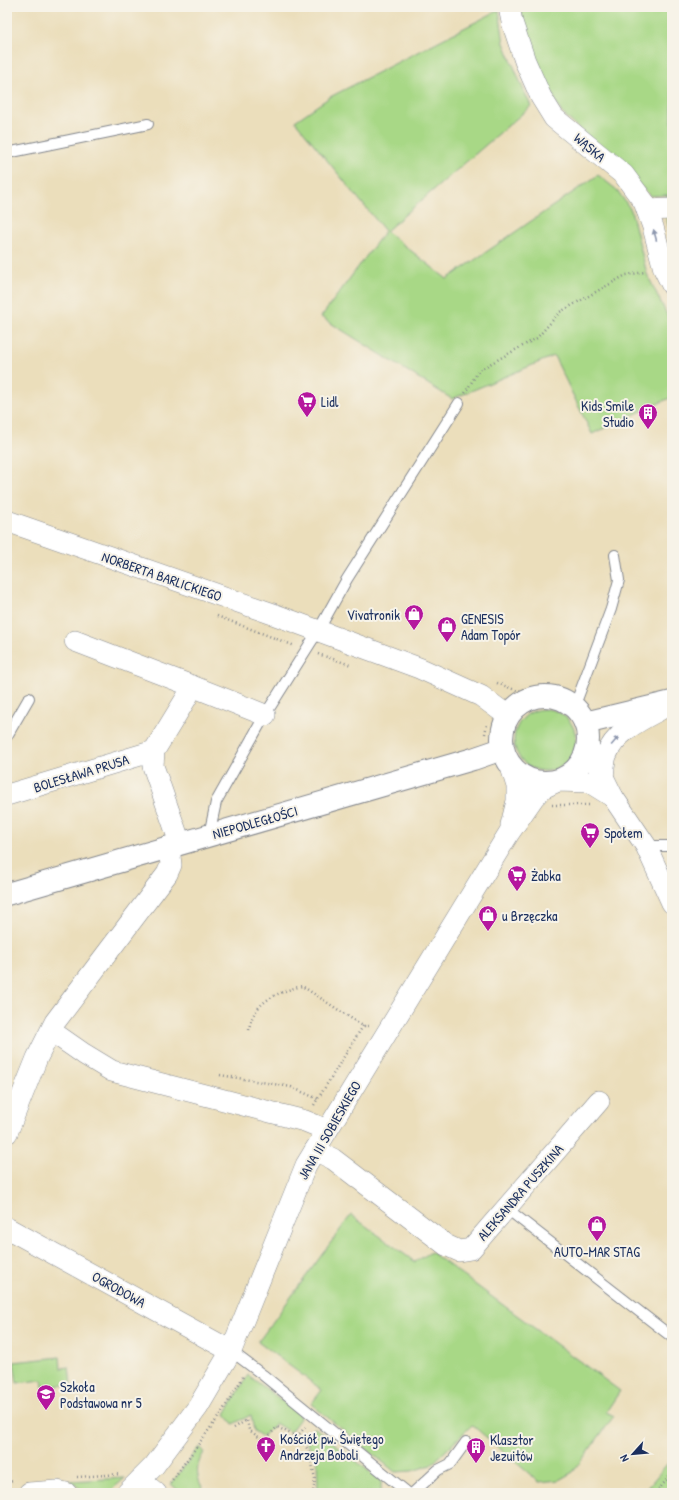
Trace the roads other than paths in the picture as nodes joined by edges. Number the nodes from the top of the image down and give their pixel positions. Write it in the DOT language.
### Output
graph roads {
  1 [pos="508,7"];
  2 [pos="148,124"];
  3 [pos="7,154"];
  4 [pos="647,210"];
  5 [pos="672,210"];
  6 [pos="668,277"];
  7 [pos="459,403"];
  8 [pos="7,521"];
  9 [pos="615,556"];
  10 [pos="318,631"];
  11 [pos="75,641"];
  12 [pos="192,686"];
  13 [pos="30,698"];
  14 [pos="575,702"];
  15 [pos="672,703"];
  16 [pos="265,715"];
  17 [pos="508,716"];
  18 [pos="585,723"];
  19 [pos="7,736"];
  20 [pos="588,746"];
  21 [pos="154,751"];
  22 [pos="507,758"];
  23 [pos="603,777"];
  24 [pos="558,781"];
  25 [pos="7,795"];
  26 [pos="613,797"];
  27 [pos="509,833"];
  28 [pos="209,835"];
  29 [pos="175,845"];
  30 [pos="646,846"];
  31 [pos="672,846"];
  32 [pos="7,894"];
  33 [pos="672,903"];
  34 [pos="51,1031"];
  35 [pos="599,1101"];
  36 [pos="327,1130"];
  37 [pos="7,1133"];
  38 [pos="315,1150"];
  39 [pos="506,1208"];
  40 [pos="7,1228"];
  41 [pos="672,1337"];
  42 [pos="231,1351"];
  43 [pos="466,1442"];
  44 [pos="134,1487"];
  45 [pos="29,1493"];
  46 [pos="66,1493"];
  47 [pos="156,1493"];
  48 [pos="408,1493"];
  49 [pos="413,1493"];
  1 -- 4 [label="street, WĄSKA"];
  2 -- 3 [label="lane"];
  4 -- 5 [label="street"];
  6 -- 4 [label="street, WĄSKA, one-way"];
  7 -- 10 [label="lane"];
  8 -- 10 [label="street, NORBERTA BARLICKIEGO"];
  9 -- 14 [label="lane"];
  10 -- 16 [label="lane"];
  10 -- 17 [label="street, NORBERTA BARLICKIEGO"];
  11 -- 12 [label="street"];
  12 -- 16 [label="street"];
  12 -- 21 [label="street"];
  13 -- 19 [label="lane"];
  14 -- 17 [label="street"];
  14 -- 18 [label="street"];
  15 -- 18 [label="street"];
  23 -- 15 [label="street, one-way"];
  16 -- 28 [label="lane"];
  17 -- 22 [label="street"];
  18 -- 20 [label="street"];
  20 -- 23 [label="street"];
  20 -- 24 [label="street"];
  21 -- 25 [label="street, BOLESŁAWA PRUSA"];
  21 -- 29 [label="street"];
  22 -- 24 [label="street"];
  22 -- 27 [label="street, JANA III SOBIESKIEGO"];
  22 -- 28 [label="street, NIEPODLEGŁOŚCI"];
  23 -- 26 [label="street"];
  24 -- 26 [label="street"];
  24 -- 27 [label="street, JANA III SOBIESKIEGO"];
  26 -- 30 [label="street"];
  27 -- 36 [label="street, JANA III SOBIESKIEGO"];
  28 -- 29 [label="street, NIEPODLEGŁOŚCI"];
  29 -- 32 [label="street, NIEPODLEGŁOŚCI"];
  29 -- 34 [label="street"];
  30 -- 31 [label="lane"];
  30 -- 33 [label="street"];
  34 -- 36 [label="street"];
  34 -- 37 [label="street"];
  35 -- 39 [label="street, ALEKSANDRA PUSZKINA"];
  36 -- 38 [label="street, JANA III SOBIESKIEGO"];
  38 -- 39 [label="street, ALEKSANDRA PUSZKINA"];
  38 -- 42 [label="street, JANA III SOBIESKIEGO"];
  39 -- 41 [label="lane"];
  40 -- 42 [label="street, OGRODOWA"];
  42 -- 44 [label="street, JANA III SOBIESKIEGO"];
  42 -- 48 [label="lane"];
  43 -- 49 [label="lane"];
  44 -- 47 [label="street"];
  45 -- 46 [label="street"];
}
